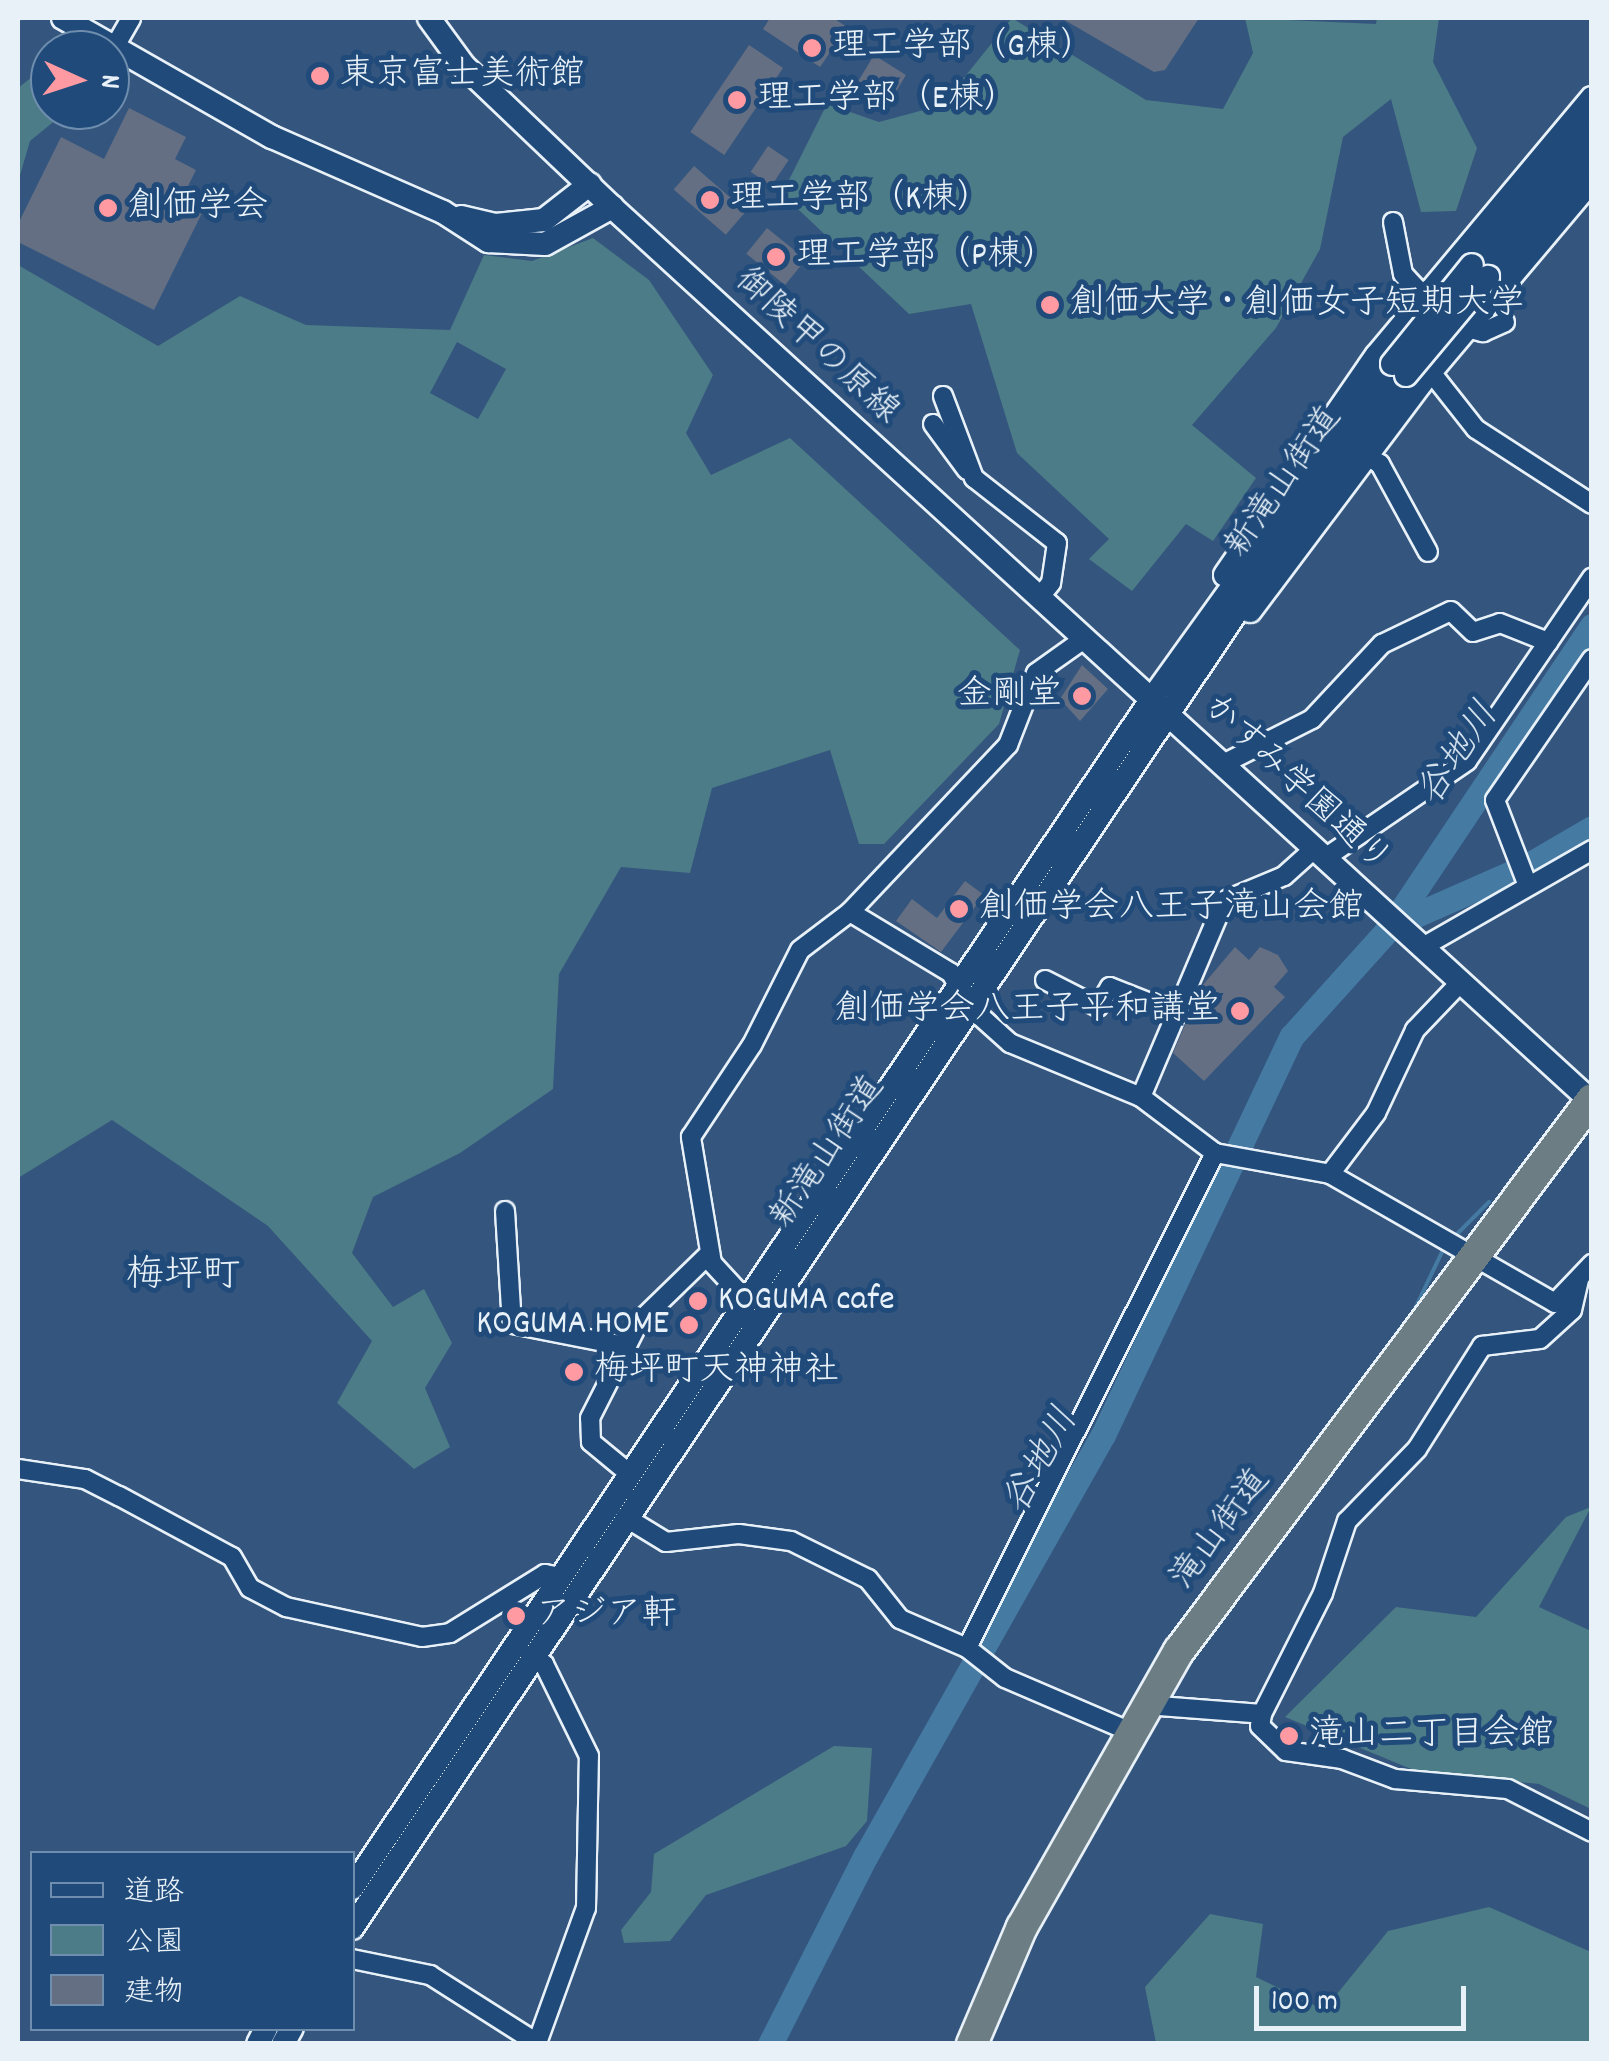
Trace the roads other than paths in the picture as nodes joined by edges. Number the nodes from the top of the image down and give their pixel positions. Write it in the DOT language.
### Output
graph roads {
  1 [pos="429,18"];
  2 [pos="130,57"];
  3 [pos="1592,98"];
  4 [pos="1592,123"];
  5 [pos="1592,153"];
  6 [pos="1592,180"];
  7 [pos="590,184"];
  8 [pos="612,208"];
  9 [pos="443,212"];
  10 [pos="1393,222"];
  11 [pos="1480,271"];
  12 [pos="1424,298"];
  13 [pos="1505,322"];
  14 [pos="1464,329"];
  15 [pos="1390,338"];
  16 [pos="1432,369"];
  17 [pos="1399,370"];
  18 [pos="943,396"];
  19 [pos="933,424"];
  20 [pos="1366,455"];
  21 [pos="974,478"];
  22 [pos="1592,504"];
  23 [pos="1428,552"];
  24 [pos="1592,578"];
  25 [pos="1039,598"];
  26 [pos="1206,620"];
  27 [pos="1231,623"];
  28 [pos="1084,639"];
  29 [pos="1548,642"];
  30 [pos="1592,659"];
  31 [pos="1160,707"];
  32 [pos="1222,765"];
  33 [pos="1592,850"];
  34 [pos="1320,853"];
  35 [pos="1528,886"];
  36 [pos="850,912"];
  37 [pos="1418,945"];
  38 [pos="1045,979"];
  39 [pos="1459,984"];
  40 [pos="964,999"];
  41 [pos="1172,1012"];
  42 [pos="1141,1097"];
  43 [pos="1591,1099"];
  44 [pos="1217,1154"];
  45 [pos="1330,1174"];
  46 [pos="504,1211"];
  47 [pos="710,1253"];
  48 [pos="1473,1261"];
  49 [pos="1586,1270"];
  50 [pos="748,1302"];
  51 [pos="624,1346"];
  52 [pos="685,1412"];
  53 [pos="18,1469"];
  54 [pos="631,1475"];
  55 [pos="625,1517"];
  56 [pos="561,1577"];
  57 [pos="969,1650"];
  58 [pos="530,1656"];
  59 [pos="1146,1704"];
  60 [pos="1262,1714"];
  61 [pos="1131,1732"];
  62 [pos="1592,1832"];
  63 [pos="355,1884"];
  64 [pos="355,1923"];
  65 [pos="355,1960"];
  66 [pos="972,2044"];
  1 -- 7 [label="main road, 御陵甲の原線"];
  2 -- 9 [label="main road"];
  3 -- 12 [label="main road"];
  4 -- 11 [label="main road"];
  5 -- 11 [label="main road"];
  6 -- 14 [label="main road"];
  7 -- 8 [label="main road, 御陵甲の原線"];
  7 -- 9 [label="main road"];
  8 -- 9 [label="main road"];
  8 -- 25 [label="main road, 御陵甲の原線"];
  10 -- 12 [label="street"];
  11 -- 17 [label="main road, bridge"];
  12 -- 14 [label="street"];
  12 -- 15 [label="main road"];
  13 -- 14 [label="street"];
  14 -- 16 [label="main road"];
  15 -- 16 [label="street"];
  15 -- 26 [label="main road"];
  16 -- 20 [label="main road"];
  16 -- 22 [label="street"];
  17 -- 26 [label="main road, 新滝山街道"];
  17 -- 27 [label="main road, 新滝山街道"];
  18 -- 21 [label="street"];
  19 -- 21 [label="street"];
  20 -- 23 [label="street"];
  20 -- 27 [label="main road"];
  21 -- 25 [label="street"];
  24 -- 29 [label="street"];
  25 -- 28 [label="main road, 御陵甲の原線"];
  26 -- 31 [label="main road, 新滝山街道"];
  27 -- 31 [label="main road, 新滝山街道"];
  28 -- 31 [label="main road, 御陵甲の原線"];
  28 -- 36 [label="street"];
  29 -- 32 [label="street"];
  29 -- 34 [label="street"];
  30 -- 35 [label="street"];
  31 -- 32 [label="main road, かすみ学園通り"];
  31 -- 40 [label="main road, 新滝山街道"];
  32 -- 34 [label="main road, かすみ学園通り"];
  33 -- 35 [label="street"];
  34 -- 37 [label="main road, かすみ学園通り"];
  34 -- 41 [label="street"];
  35 -- 37 [label="street"];
  36 -- 40 [label="street"];
  36 -- 47 [label="street"];
  37 -- 39 [label="main road"];
  38 -- 41 [label="street"];
  39 -- 43 [label="main road"];
  39 -- 45 [label="street"];
  40 -- 42 [label="street"];
  40 -- 50 [label="main road, 新滝山街道"];
  40 -- 52 [label="main road, 新滝山街道"];
  41 -- 42 [label="street"];
  42 -- 44 [label="street"];
  43 -- 48 [label="highway, 滝山街道"];
  44 -- 45 [label="street"];
  44 -- 57 [label="street"];
  45 -- 48 [label="street"];
  46 -- 51 [label="street"];
  47 -- 50 [label="street"];
  47 -- 51 [label="street"];
  48 -- 49 [label="street"];
  48 -- 59 [label="highway, 滝山街道"];
  49 -- 60 [label="street"];
  50 -- 52 [label="main road, 新滝山街道"];
  51 -- 54 [label="street"];
  52 -- 54 [label="main road, 新滝山街道"];
  52 -- 55 [label="main road, 新滝山街道"];
  53 -- 56 [label="street"];
  54 -- 56 [label="main road, 新滝山街道"];
  55 -- 57 [label="street"];
  55 -- 58 [label="main road, 新滝山街道"];
  56 -- 63 [label="main road, 新滝山街道"];
  57 -- 61 [label="street"];
  58 -- 64 [label="main road, 新滝山街道"];
  58 -- 65 [label="street"];
  59 -- 60 [label="street"];
  59 -- 61 [label="highway, 滝山街道"];
  60 -- 62 [label="street"];
  61 -- 66 [label="highway, 滝山街道"];
}
